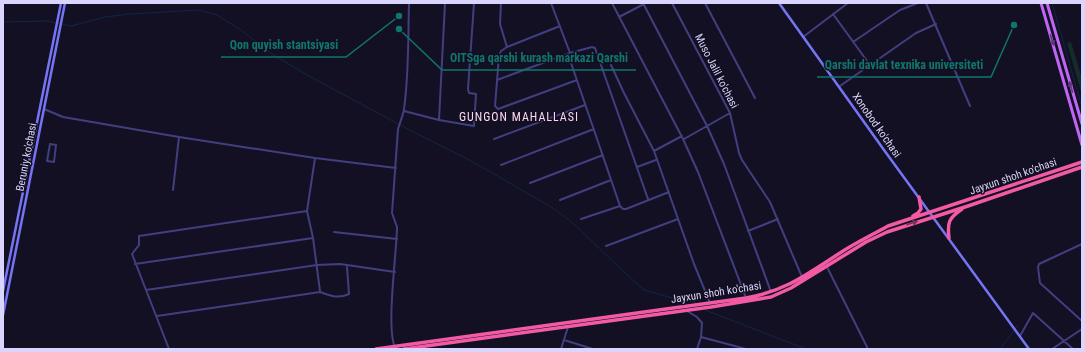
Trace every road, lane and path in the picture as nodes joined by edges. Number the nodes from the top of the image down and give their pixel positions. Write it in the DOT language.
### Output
graph roads {
  1 [pos="61,3"];
  2 [pos="65,3"];
  3 [pos="409,3"];
  4 [pos="445,3"];
  5 [pos="474,3"];
  6 [pos="501,3"];
  7 [pos="551,3"];
  8 [pos="612,3"];
  9 [pos="672,3"];
  10 [pos="705,3"];
  11 [pos="779,3"];
  12 [pos="848,3"];
  13 [pos="918,3"];
  14 [pos="926,3"];
  15 [pos="1041,3"];
  16 [pos="1046,3"];
  17 [pos="644,4"];
  18 [pos="833,14"];
  19 [pos="619,17"];
  20 [pos="936,24"];
  21 [pos="560,26"];
  22 [pos="803,37"];
  23 [pos="853,42"];
  24 [pos="507,47"];
  25 [pos="570,53"];
  26 [pos="50,58"];
  27 [pos="54,58"];
  28 [pos="611,65"];
  29 [pos="870,65"];
  30 [pos="497,80"];
  31 [pos="577,80"];
  32 [pos="840,86"];
  33 [pos="755,98"];
  34 [pos="585,105"];
  35 [pos="970,106"];
  36 [pos="44,109"];
  37 [pos="404,111"];
  38 [pos="730,113"];
  39 [pos="439,120"];
  40 [pos="1082,124"];
  41 [pos="707,126"];
  42 [pos="594,129"];
  43 [pos="682,136"];
  44 [pos="179,138"];
  45 [pos="494,139"];
  46 [pos="683,139"];
  47 [pos="56,145"];
  48 [pos="1082,145"];
  49 [pos="654,151"];
  50 [pos="603,154"];
  51 [pos="315,158"];
  52 [pos="656,160"];
  53 [pos="1082,162"];
  54 [pos="28,164"];
  55 [pos="32,165"];
  56 [pos="501,165"];
  57 [pos="637,167"];
  58 [pos="1082,167"];
  59 [pos="396,168"];
  60 [pos="611,180"];
  61 [pos="530,183"];
  62 [pos="173,190"];
  63 [pos="669,192"];
  64 [pos="919,197"];
  65 [pos="648,199"];
  66 [pos="560,200"];
  67 [pos="620,206"];
  68 [pos="968,206"];
  69 [pos="307,211"];
  70 [pos="930,212"];
  71 [pos="933,217"];
  72 [pos="581,219"];
  73 [pos="678,219"];
  74 [pos="778,219"];
  75 [pos="903,221"];
  76 [pos="748,231"];
  77 [pos="334,232"];
  78 [pos="313,238"];
  79 [pos="949,238"];
  80 [pos="397,239"];
  81 [pos="1082,244"];
  82 [pos="606,246"];
  83 [pos="135,264"];
  84 [pos="317,265"];
  85 [pos="347,266"];
  86 [pos="826,266"];
  87 [pos="395,272"];
  88 [pos="803,278"];
  89 [pos="146,290"];
  90 [pos="3,292"];
  91 [pos="320,292"];
  92 [pos="771,293"];
  93 [pos="746,298"];
  94 [pos="710,305"];
  95 [pos="686,310"];
  96 [pos="3,315"];
  97 [pos="157,316"];
  98 [pos="1082,321"];
  99 [pos="568,327"];
  100 [pos="1082,329"];
  101 [pos="1020,336"];
  102 [pos="701,337"];
  103 [pos="564,340"];
  104 [pos="1064,341"];
  105 [pos="395,348"];
  106 [pos="170,349"];
  107 [pos="376,349"];
  108 [pos="404,349"];
  109 [pos="561,349"];
  110 [pos="593,349"];
  111 [pos="697,349"];
  112 [pos="746,349"];
  113 [pos="868,349"];
  114 [pos="1029,349"];
  115 [pos="1052,349"];
  116 [pos="1073,349"];
  1 -- 26 [label="main road, Beruniy ko'chasi"];
  2 -- 27 [label="main road, Beruniy ko'chasi"];
  3 -- 37 [label="street"];
  4 -- 39 [label="street"];
  5 -- 39 [label="street"];
  6 -- 24 [label="street"];
  7 -- 21 [label="street"];
  8 -- 19 [label="street"];
  9 -- 38 [label="street, Muso Jalil ko'chasi"];
  10 -- 33 [label="street"];
  11 -- 22 [label="main road, Xonobod ko'chasi"];
  12 -- 18 [label="street"];
  13 -- 23 [label="street"];
  14 -- 20 [label="street"];
  15 -- 48 [label="main road, one-way"];
  40 -- 16 [label="main road, one-way"];
  17 -- 19 [label="street"];
  17 -- 41 [label="street"];
  18 -- 22 [label="street"];
  18 -- 23 [label="street"];
  19 -- 43 [label="street"];
  20 -- 29 [label="street"];
  20 -- 35 [label="street"];
  21 -- 24 [label="street"];
  21 -- 25 [label="street"];
  22 -- 32 [label="main road, Xonobod ko'chasi"];
  23 -- 29 [label="street"];
  24 -- 30 [label="street"];
  25 -- 30 [label="street"];
  25 -- 31 [label="street"];
  25 -- 57 [label="street"];
  26 -- 27 [label="main road"];
  26 -- 54 [label="main road, Beruniy ko'chasi"];
  27 -- 36 [label="main road, Beruniy ko'chasi"];
  28 -- 49 [label="street"];
  29 -- 32 [label="street"];
  30 -- 31 [label="street"];
  31 -- 34 [label="street"];
  32 -- 64 [label="main road, Xonobod ko'chasi"];
  34 -- 42 [label="street"];
  34 -- 45 [label="street"];
  36 -- 44 [label="street"];
  36 -- 55 [label="main road, Beruniy ko'chasi"];
  37 -- 39 [label="street"];
  37 -- 59 [label="street"];
  38 -- 41 [label="street"];
  38 -- 74 [label="street, Muso Jalil ko'chasi"];
  41 -- 46 [label="street"];
  41 -- 76 [label="street"];
  42 -- 50 [label="street"];
  42 -- 56 [label="street"];
  43 -- 46 [label="street"];
  43 -- 49 [label="street"];
  44 -- 51 [label="street"];
  44 -- 62 [label="street"];
  46 -- 93 [label="street"];
  47 -- 47 [label="street"];
  49 -- 52 [label="street"];
  50 -- 60 [label="street"];
  50 -- 61 [label="street"];
  51 -- 59 [label="street"];
  51 -- 69 [label="street"];
  52 -- 57 [label="street"];
  52 -- 63 [label="street"];
  53 -- 70 [label="highway, Jayxun shoh ko'chasi"];
  54 -- 55 [label="main road"];
  54 -- 90 [label="main road, Beruniy ko'chasi"];
  55 -- 96 [label="main road, Beruniy ko'chasi"];
  57 -- 65 [label="street"];
  58 -- 68 [label="highway, Jayxun shoh ko'chasi"];
  59 -- 80 [label="street"];
  60 -- 66 [label="street"];
  60 -- 67 [label="street"];
  63 -- 65 [label="street"];
  63 -- 73 [label="street"];
  64 -- 70 [label="main road, Xonobod ko'chasi"];
  64 -- 75 [label="highway"];
  65 -- 67 [label="street"];
  67 -- 72 [label="street"];
  68 -- 71 [label="highway, Jayxun shoh ko'chasi"];
  68 -- 79 [label="highway"];
  69 -- 78 [label="street"];
  69 -- 83 [label="street"];
  70 -- 71 [label="main road, Xonobod ko'chasi"];
  70 -- 75 [label="highway, Jayxun shoh ko'chasi"];
  71 -- 79 [label="main road, Xonobod ko'chasi"];
  86 -- 71 [label="highway, Jayxun shoh ko'chasi, one-way"];
  73 -- 82 [label="street"];
  73 -- 94 [label="street"];
  74 -- 76 [label="street"];
  74 -- 88 [label="street, Muso Jalil ko'chasi"];
  75 -- 88 [label="highway, Jayxun shoh ko'chasi"];
  76 -- 92 [label="street"];
  77 -- 80 [label="street"];
  78 -- 83 [label="street"];
  78 -- 84 [label="street"];
  79 -- 101 [label="main road, Xonobod ko'chasi"];
  80 -- 87 [label="street"];
  81 -- 98 [label="street"];
  83 -- 89 [label="street"];
  84 -- 85 [label="street"];
  84 -- 89 [label="street"];
  84 -- 91 [label="street"];
  85 -- 87 [label="street"];
  85 -- 91 [label="street"];
  86 -- 94 [label="highway, Jayxun shoh ko'chasi"];
  86 -- 113 [label="street"];
  87 -- 105 [label="street"];
  88 -- 92 [label="highway, Jayxun shoh ko'chasi"];
  89 -- 97 [label="street"];
  91 -- 97 [label="street"];
  92 -- 93 [label="highway, Jayxun shoh ko'chasi"];
  93 -- 94 [label="highway, Jayxun shoh ko'chasi"];
  94 -- 95 [label="highway, Jayxun shoh ko'chasi"];
  94 -- 105 [label="highway, Jayxun shoh ko'chasi"];
  95 -- 99 [label="highway, Jayxun shoh ko'chasi"];
  95 -- 102 [label="street"];
  97 -- 106 [label="street"];
  99 -- 103 [label="street"];
  99 -- 108 [label="highway, Jayxun shoh ko'chasi"];
  100 -- 104 [label="street"];
  101 -- 104 [label="street"];
  101 -- 114 [label="main road, Xonobod ko'chasi"];
  102 -- 111 [label="street"];
  102 -- 112 [label="street"];
  103 -- 109 [label="street"];
  103 -- 110 [label="street"];
  104 -- 115 [label="street"];
  104 -- 116 [label="street"];
  105 -- 107 [label="highway, Jayxun shoh ko'chasi"];
}
